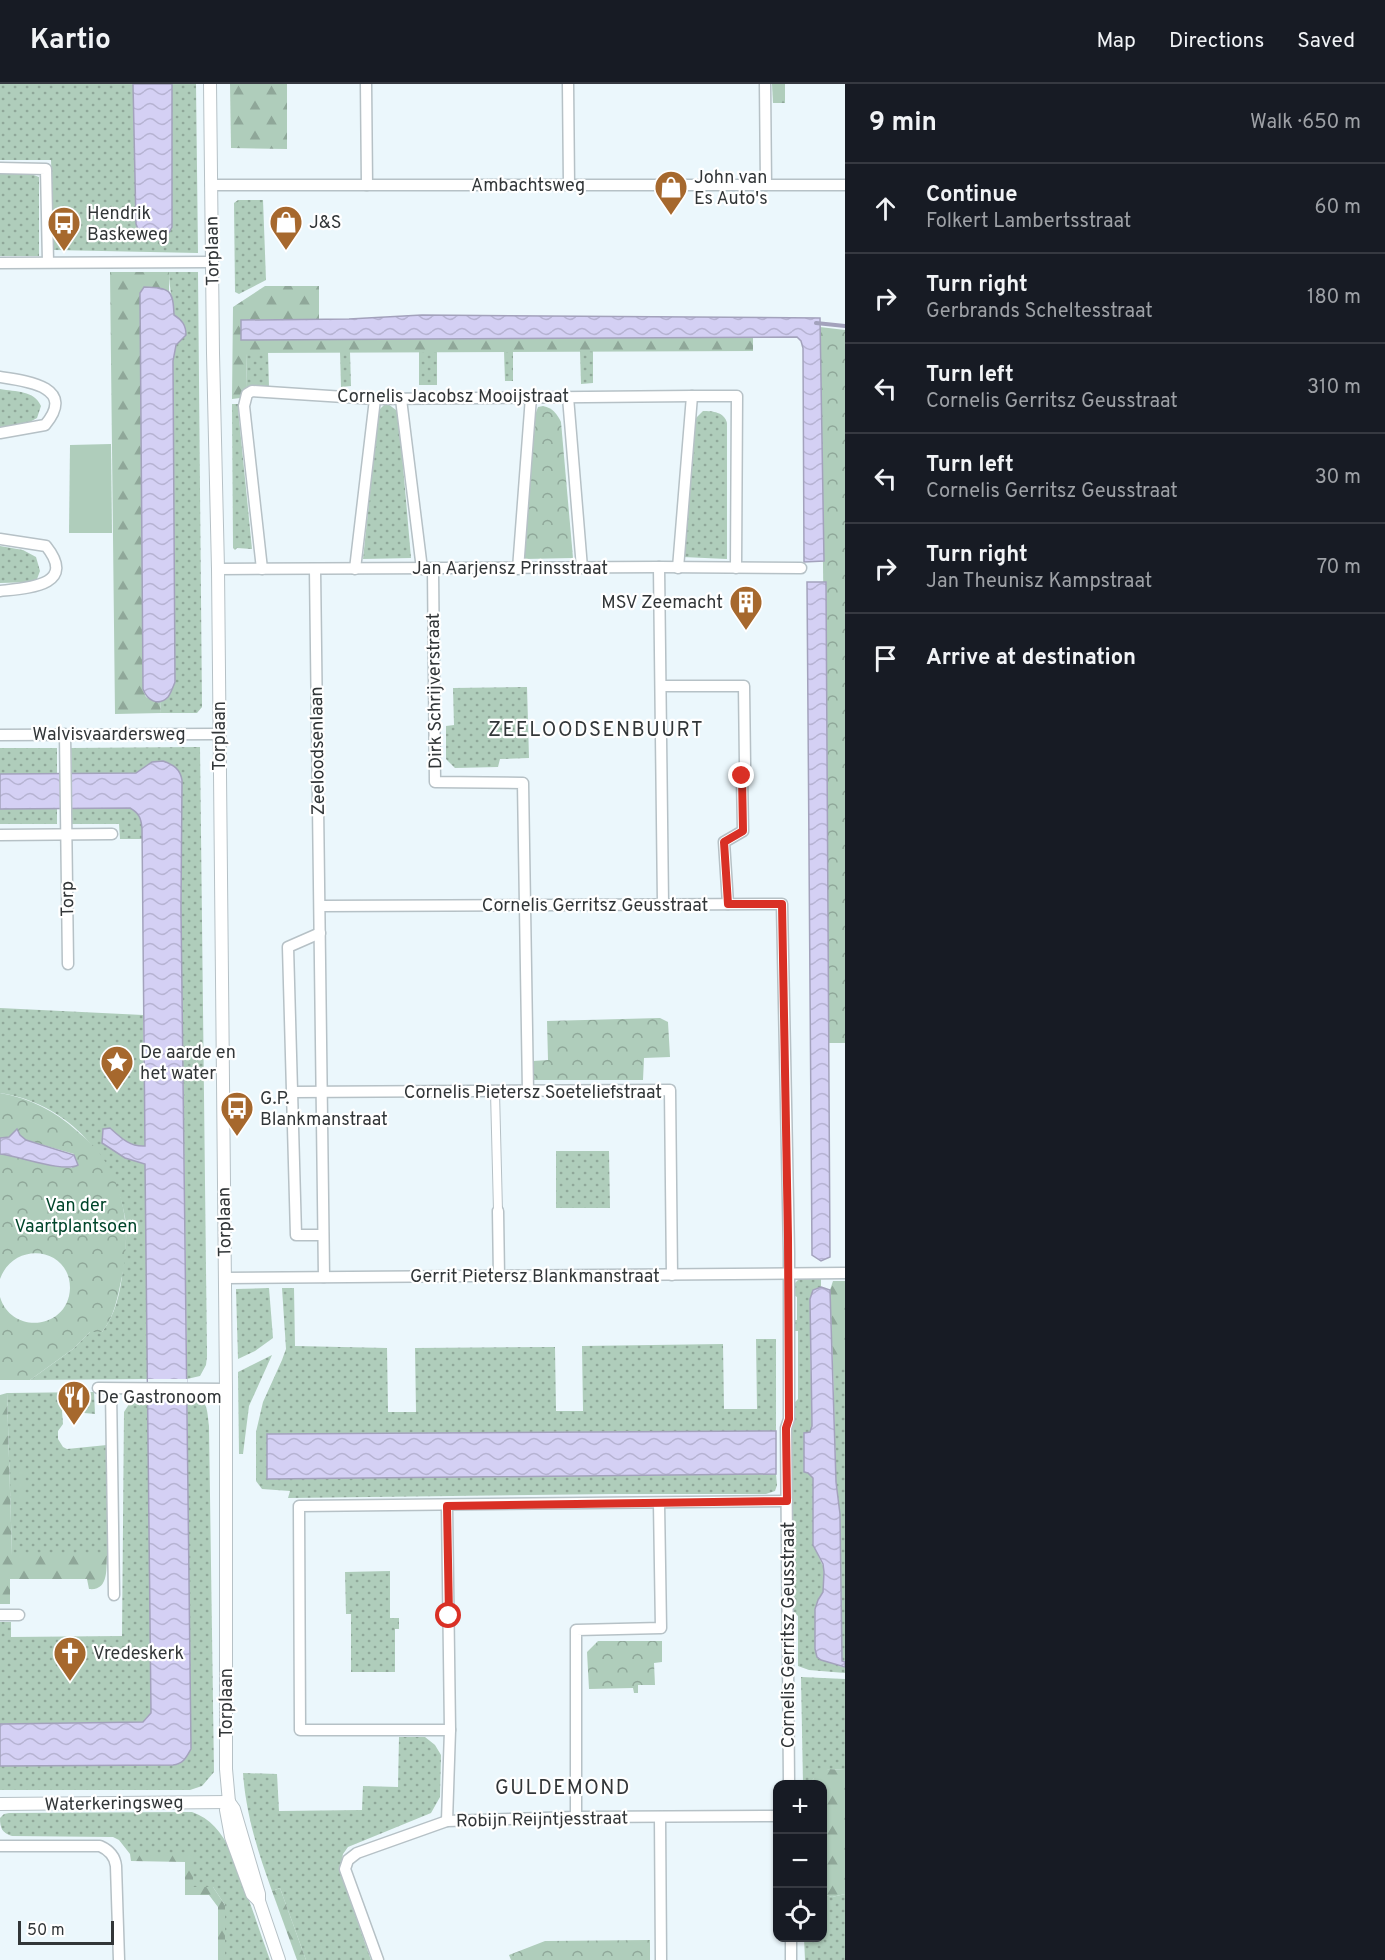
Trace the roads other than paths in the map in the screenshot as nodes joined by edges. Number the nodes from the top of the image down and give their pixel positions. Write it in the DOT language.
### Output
graph roads {
  1 [pos="210,84"];
  2 [pos="366,84"];
  3 [pos="568,84"];
  4 [pos="765,84"];
  5 [pos="0,168"];
  6 [pos="211,185"];
  7 [pos="367,185"];
  8 [pos="569,185"];
  9 [pos="766,185"];
  10 [pos="845,185"];
  11 [pos="48,262"];
  12 [pos="212,262"];
  13 [pos="0,263"];
  14 [pos="0,377"];
  15 [pos="692,396"];
  16 [pos="568,397"];
  17 [pos="531,398"];
  18 [pos="375,399"];
  19 [pos="401,399"];
  20 [pos="0,434"];
  21 [pos="0,539"];
  22 [pos="659,567"];
  23 [pos="582,568"];
  24 [pos="678,568"];
  25 [pos="736,568"];
  26 [pos="801,568"];
  27 [pos="218,569"];
  28 [pos="262,569"];
  29 [pos="315,569"];
  30 [pos="355,569"];
  31 [pos="427,569"];
  32 [pos="518,569"];
  33 [pos="0,591"];
  34 [pos="661,686"];
  35 [pos="65,734"];
  36 [pos="218,734"];
  37 [pos="0,735"];
  38 [pos="66,834"];
  39 [pos="112,834"];
  40 [pos="0,835"];
  41 [pos="663,904"];
  42 [pos="728,904"];
  43 [pos="320,906"];
  44 [pos="524,906"];
  45 [pos="320,933"];
  46 [pos="68,964"];
  47 [pos="321,1091"];
  48 [pos="293,1092"];
  49 [pos="495,1092"];
  50 [pos="528,1092"];
  51 [pos="498,1211"];
  52 [pos="323,1235"];
  53 [pos="845,1273"];
  54 [pos="789,1274"];
  55 [pos="672,1275"];
  56 [pos="324,1277"];
  57 [pos="499,1277"];
  58 [pos="225,1278"];
  59 [pos="98,1389"];
  60 [pos="111,1389"];
  61 [pos="226,1389"];
  62 [pos="787,1501"];
  63 [pos="659,1503"];
  64 [pos="447,1506"];
  65 [pos="114,1595"];
  66 [pos="0,1615"];
  67 [pos="20,1615"];
  68 [pos="450,1730"];
  69 [pos="789,1780"];
  70 [pos="229,1802"];
  71 [pos="0,1804"];
  72 [pos="773,1816"];
  73 [pos="576,1817"];
  74 [pos="660,1817"];
  75 [pos="447,1821"];
  76 [pos="0,1846"];
  77 [pos="791,1942"];
  78 [pos="119,1960"];
  79 [pos="279,1960"];
  80 [pos="378,1960"];
  81 [pos="661,1960"];
  82 [pos="790,1960"];
  1 -- 6 [label="street, Torplaan"];
  2 -- 7 [label="street"];
  3 -- 8 [label="street"];
  4 -- 9 [label="street"];
  5 -- 11 [label="street"];
  6 -- 7 [label="street, Ambachtsweg"];
  6 -- 12 [label="street, Torplaan"];
  7 -- 8 [label="street, Ambachtsweg"];
  8 -- 9 [label="street, Ambachtsweg"];
  9 -- 10 [label="street, Ambachtsweg"];
  11 -- 12 [label="street"];
  11 -- 13 [label="street"];
  12 -- 27 [label="street, Torplaan"];
  14 -- 20 [label="street"];
  15 -- 16 [label="street, Cornelis Jacobsz Mooijstraat"];
  15 -- 24 [label="street"];
  15 -- 25 [label="street, Cornelis Jacobsz Mooijstraat"];
  16 -- 17 [label="street, Cornelis Jacobsz Mooijstraat"];
  16 -- 23 [label="street"];
  17 -- 19 [label="street, Cornelis Jacobsz Mooijstraat"];
  17 -- 32 [label="street"];
  18 -- 19 [label="street, Cornelis Jacobsz Mooijstraat"];
  18 -- 28 [label="street, Cornelis Jacobsz Mooijstraat"];
  18 -- 30 [label="street"];
  19 -- 31 [label="street"];
  21 -- 33 [label="street"];
  22 -- 23 [label="street, Jan Aarjensz Prinsstraat"];
  22 -- 24 [label="street, Jan Aarjensz Prinsstraat"];
  22 -- 34 [label="street"];
  23 -- 32 [label="street, Jan Aarjensz Prinsstraat"];
  24 -- 25 [label="street, Jan Aarjensz Prinsstraat"];
  25 -- 26 [label="street, Jan Aarjensz Prinsstraat"];
  27 -- 28 [label="street, Jan Aarjensz Prinsstraat"];
  27 -- 36 [label="street, Torplaan"];
  28 -- 29 [label="street, Jan Aarjensz Prinsstraat"];
  29 -- 30 [label="street, Jan Aarjensz Prinsstraat"];
  29 -- 43 [label="street, Zeeloodsenlaan"];
  30 -- 31 [label="street, Jan Aarjensz Prinsstraat"];
  31 -- 32 [label="street, Jan Aarjensz Prinsstraat"];
  31 -- 44 [label="street, Dirk Schrijverstraat"];
  34 -- 41 [label="street"];
  34 -- 42 [label="street"];
  35 -- 36 [label="street, Walvisvaardersweg"];
  35 -- 37 [label="street, Walvisvaardersweg"];
  35 -- 38 [label="street, Torp"];
  36 -- 58 [label="street, Torplaan"];
  38 -- 39 [label="street"];
  38 -- 40 [label="street"];
  38 -- 46 [label="street, Torp"];
  41 -- 42 [label="street, Cornelis Gerritsz Geusstraat"];
  41 -- 44 [label="street, Cornelis Gerritsz Geusstraat"];
  42 -- 54 [label="street, Cornelis Gerritsz Geusstraat"];
  43 -- 44 [label="street, Cornelis Gerritsz Geusstraat"];
  43 -- 45 [label="street, Zeeloodsenlaan"];
  44 -- 50 [label="street"];
  45 -- 47 [label="street, Zeeloodsenlaan"];
  45 -- 48 [label="street"];
  47 -- 48 [label="street"];
  47 -- 49 [label="street, Cornelis Pietersz Soeteliefstraat"];
  47 -- 52 [label="street, Zeeloodsenlaan"];
  48 -- 52 [label="street"];
  49 -- 50 [label="street, Cornelis Pietersz Soeteliefstraat"];
  49 -- 51 [label="street"];
  50 -- 55 [label="street, Cornelis Pietersz Soeteliefstraat"];
  51 -- 57 [label="street"];
  52 -- 56 [label="street, Zeeloodsenlaan"];
  53 -- 54 [label="street, Gerrit Pietersz Blankmanstraat"];
  54 -- 55 [label="street, Gerrit Pietersz Blankmanstraat"];
  54 -- 62 [label="street, Cornelis Gerritsz Geusstraat"];
  55 -- 57 [label="street, Gerrit Pietersz Blankmanstraat"];
  56 -- 57 [label="street, Gerrit Pietersz Blankmanstraat"];
  56 -- 58 [label="street, Gerrit Pietersz Blankmanstraat"];
  58 -- 61 [label="street, Torplaan"];
  59 -- 60 [label="street"];
  60 -- 61 [label="street"];
  60 -- 65 [label="street"];
  61 -- 70 [label="street, Torplaan"];
  62 -- 63 [label="street"];
  62 -- 69 [label="street, Cornelis Gerritsz Geusstraat"];
  63 -- 64 [label="street"];
  63 -- 73 [label="street"];
  64 -- 68 [label="street"];
  64 -- 68 [label="street"];
  66 -- 67 [label="street"];
  68 -- 75 [label="street"];
  70 -- 71 [label="street, Waterkeringsweg"];
  70 -- 79 [label="street, Torplaan"];
  72 -- 74 [label="street, Robijn Reijntjesstraat"];
  73 -- 74 [label="street, Robijn Reijntjesstraat"];
  73 -- 75 [label="street, Robijn Reijntjesstraat"];
  74 -- 81 [label="street"];
  75 -- 80 [label="street, Robijn Reijntjesstraat"];
  76 -- 78 [label="street"];
  77 -- 82 [label="street"];
}
